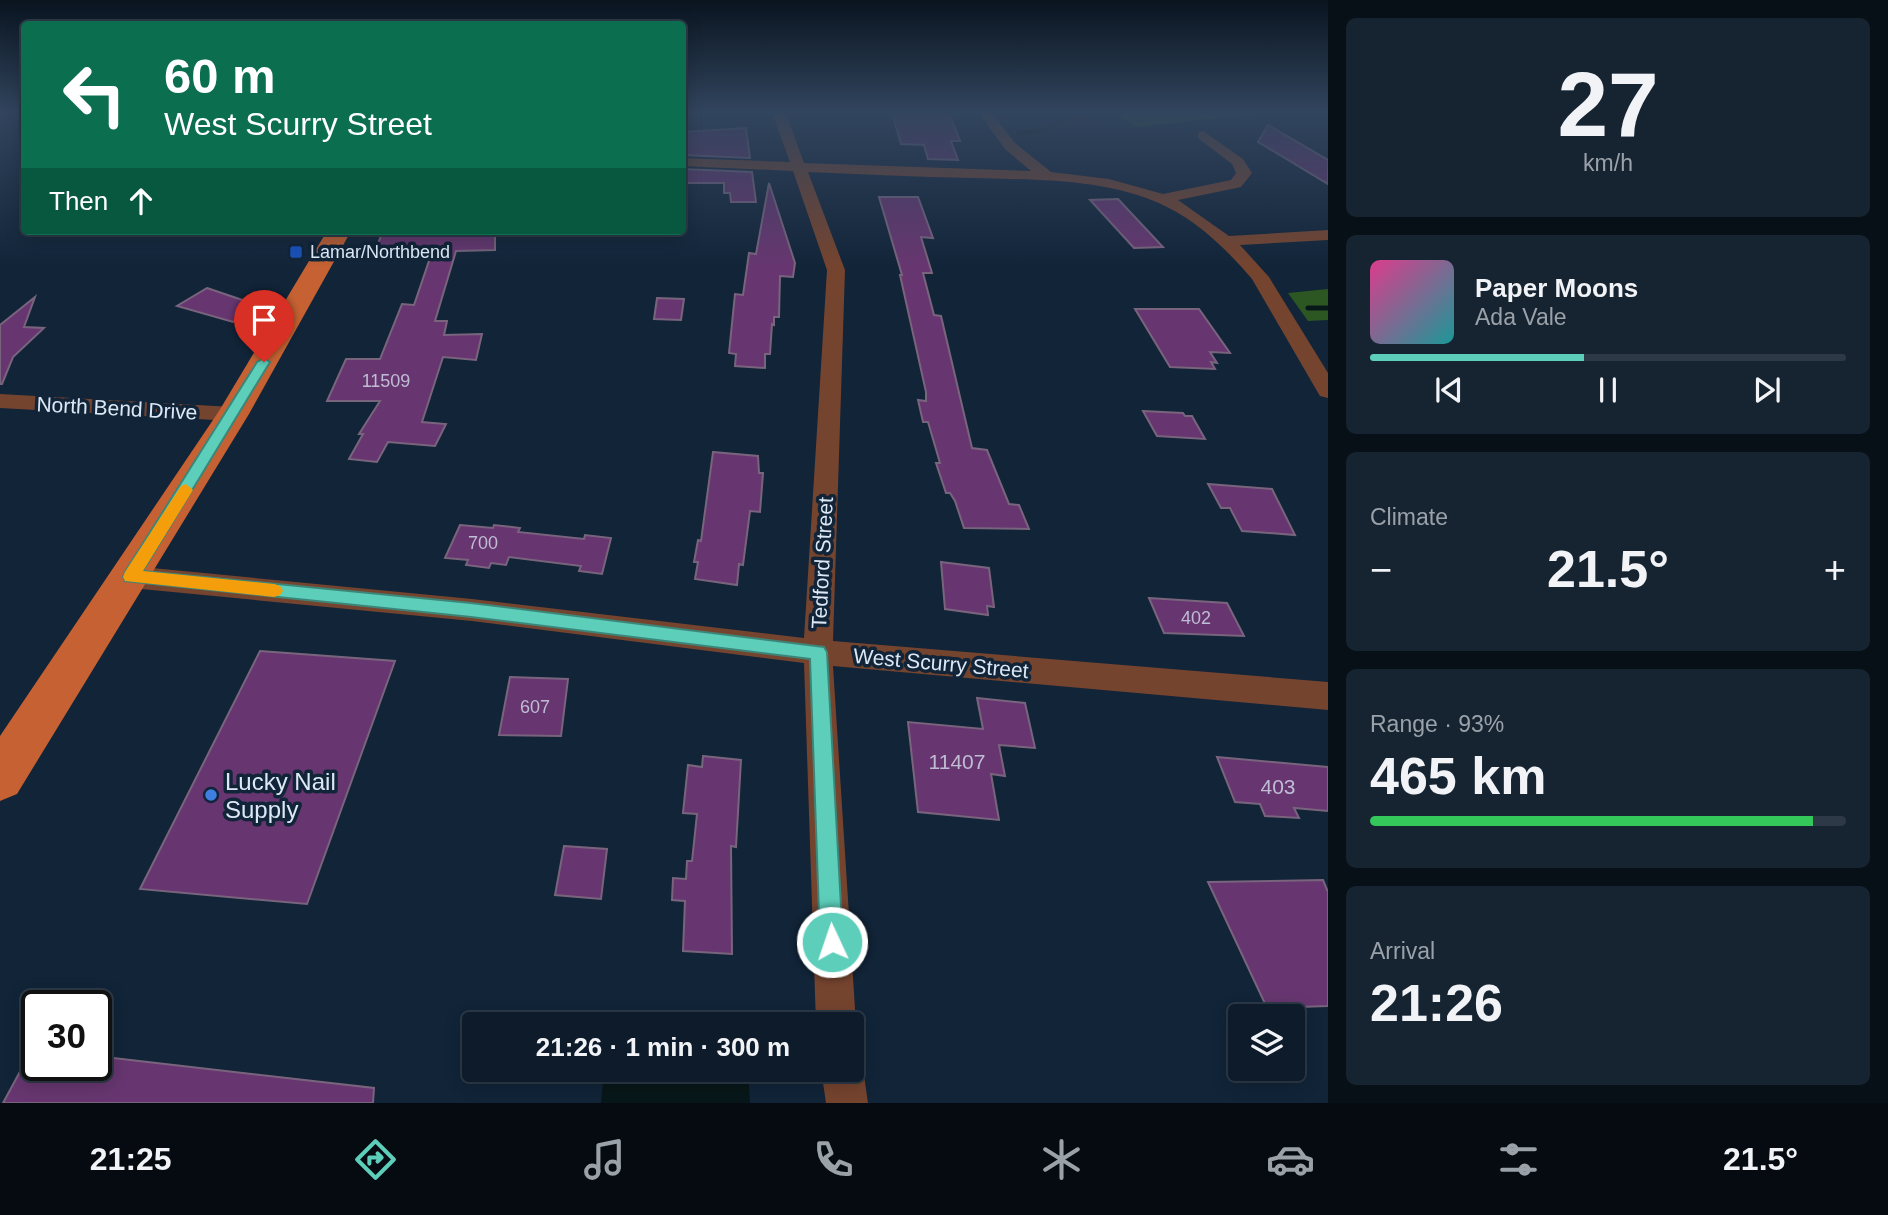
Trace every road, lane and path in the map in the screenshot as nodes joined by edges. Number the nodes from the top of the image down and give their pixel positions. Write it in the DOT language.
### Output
graph roads {
  1 [pos="740,164"];
  2 [pos="1032,164"];
  3 [pos="1239,164"];
  4 [pos="799,167"];
  5 [pos="1047,177"];
  6 [pos="1162,199"];
  7 [pos="337,235"];
  8 [pos="1328,235"];
  9 [pos="1226,241"];
  10 [pos="1326,385"];
  11 [pos="0,401"];
  12 [pos="233,414"];
  13 [pos="131,577"];
  14 [pos="818,652"];
  15 [pos="1328,696"];
  16 [pos="0,778"];
  17 [pos="835,1012"];
  18 [pos="844,1082"];
  19 [pos="847,1103"];
  1 -- 4 [label="street"];
  2 -- 5 [label="street"];
  3 -- 6 [label="street"];
  4 -- 5 [label="street"];
  4 -- 14 [label="street, Tedford Street"];
  5 -- 6 [label="street"];
  6 -- 9 [label="street"];
  7 -- 12 [label="main road"];
  8 -- 9 [label="street"];
  9 -- 10 [label="street"];
  11 -- 12 [label="street, North Bend Drive"];
  12 -- 13 [label="main road"];
  13 -- 14 [label="street, West Scurry Street"];
  13 -- 16 [label="main road"];
  14 -- 15 [label="street, West Scurry Street"];
  14 -- 17 [label="street, Tedford Street"];
  18 -- 19 [label="street"];
}
